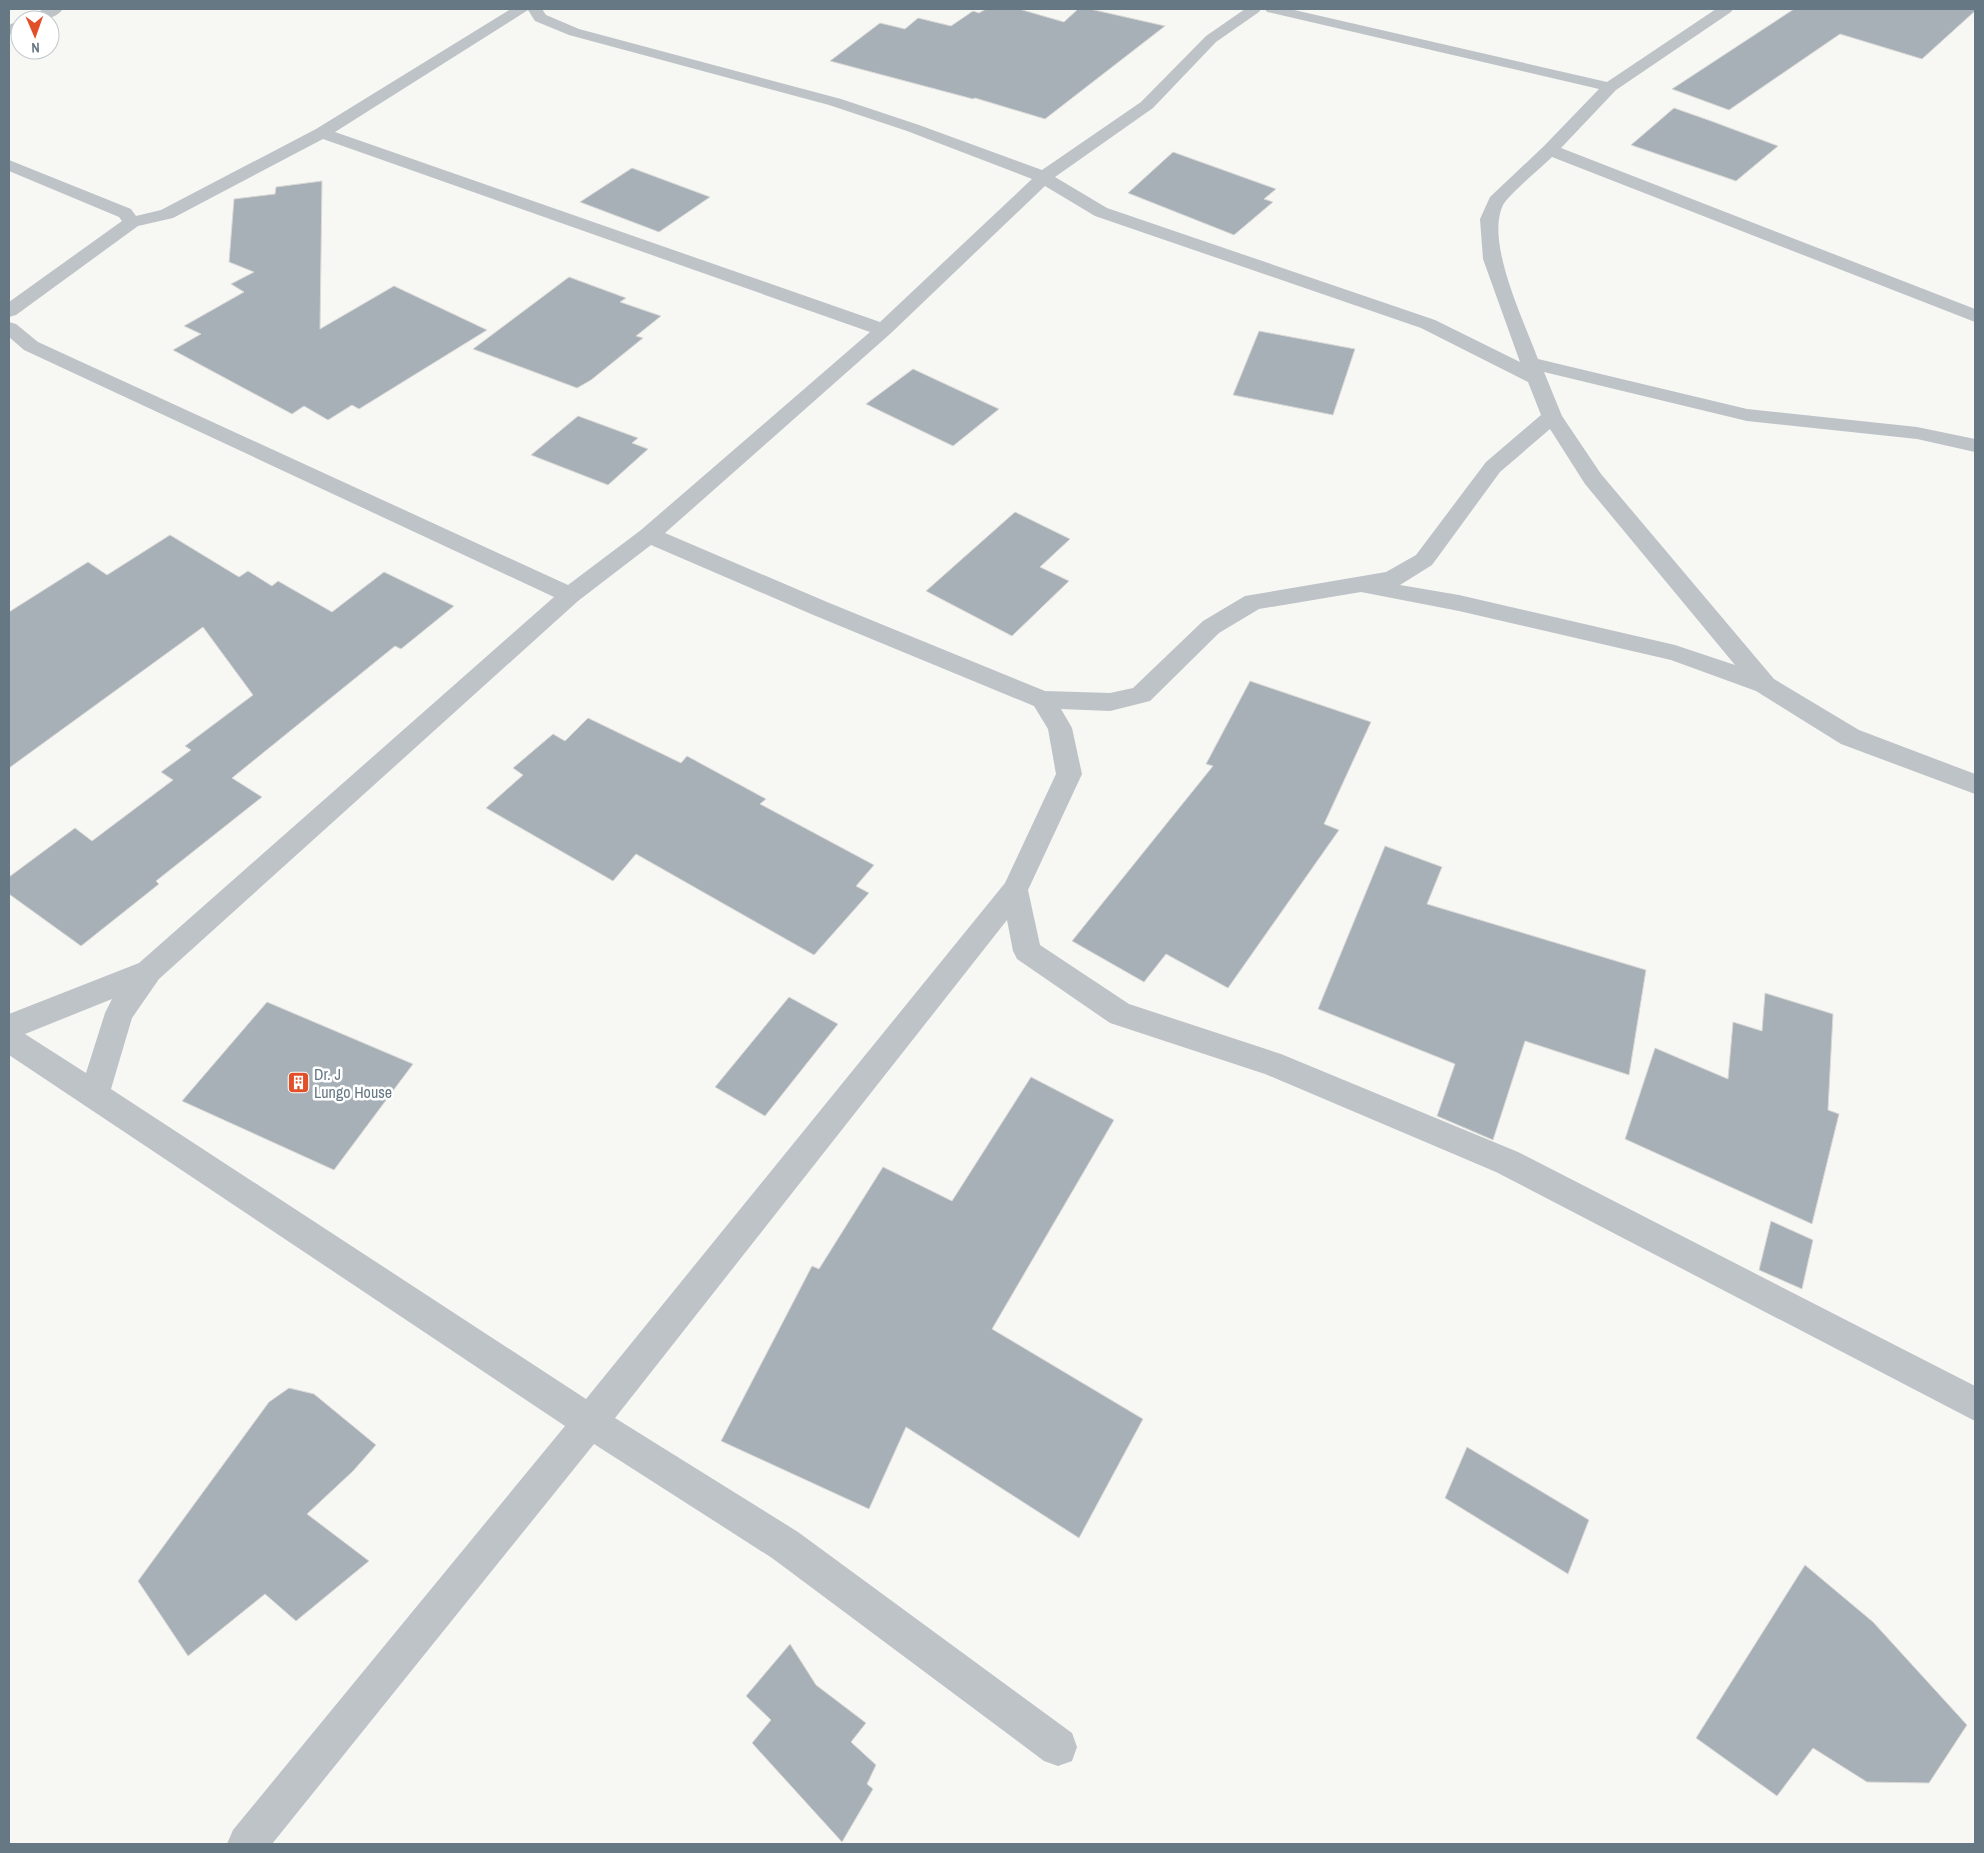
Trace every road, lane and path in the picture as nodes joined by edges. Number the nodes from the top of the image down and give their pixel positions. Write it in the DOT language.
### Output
graph roads {
  1 [pos="521,9"];
  2 [pos="535,9"];
  3 [pos="1254,9"];
  4 [pos="1272,9"];
  5 [pos="1726,9"];
  6 [pos="1610,87"];
  7 [pos="322,133"];
  8 [pos="1550,150"];
  9 [pos="9,165"];
  10 [pos="1044,177"];
  11 [pos="132,222"];
  12 [pos="9,311"];
  13 [pos="1975,316"];
  14 [pos="9,328"];
  15 [pos="883,330"];
  16 [pos="1533,371"];
  17 [pos="1552,416"];
  18 [pos="1975,445"];
  19 [pos="649,535"];
  20 [pos="1356,584"];
  21 [pos="570,595"];
  22 [pos="1765,685"];
  23 [pos="1043,700"];
  24 [pos="1975,784"];
  25 [pos="1015,890"];
  26 [pos="149,971"];
  27 [pos="9,1026"];
  28 [pos="9,1039"];
  29 [pos="94,1094"];
  30 [pos="1975,1404"];
  31 [pos="590,1422"];
  32 [pos="1058,1747"];
  33 [pos="247,1844"];
  1 -- 7 [label="street"];
  2 -- 10 [label="street"];
  3 -- 10 [label="street"];
  4 -- 6 [label="street"];
  5 -- 6 [label="street"];
  6 -- 8 [label="street"];
  7 -- 11 [label="street"];
  7 -- 15 [label="street"];
  8 -- 13 [label="street"];
  8 -- 16 [label="street"];
  9 -- 11 [label="street"];
  10 -- 15 [label="street"];
  10 -- 16 [label="street"];
  11 -- 12 [label="street"];
  14 -- 21 [label="street"];
  15 -- 19 [label="street"];
  16 -- 17 [label="street"];
  16 -- 18 [label="street"];
  17 -- 20 [label="street"];
  17 -- 22 [label="street"];
  19 -- 21 [label="street"];
  19 -- 23 [label="street"];
  20 -- 22 [label="street"];
  20 -- 23 [label="street"];
  21 -- 26 [label="street"];
  22 -- 24 [label="street"];
  23 -- 25 [label="street"];
  25 -- 30 [label="street"];
  25 -- 31 [label="street"];
  26 -- 27 [label="street"];
  26 -- 29 [label="street"];
  28 -- 29 [label="street"];
  29 -- 31 [label="street"];
  31 -- 32 [label="street"];
  31 -- 33 [label="street"];
}
